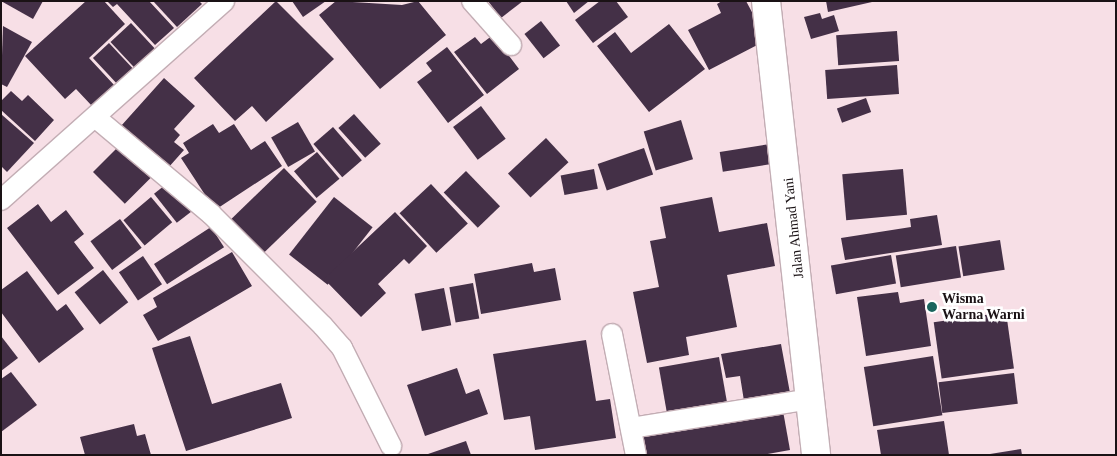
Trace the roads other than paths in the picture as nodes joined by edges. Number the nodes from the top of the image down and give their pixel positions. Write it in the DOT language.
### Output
graph roads {
  1 [pos="472,1"];
  2 [pos="766,1"];
  3 [pos="220,3"];
  4 [pos="511,45"];
  5 [pos="95,118"];
  6 [pos="1,200"];
  7 [pos="612,334"];
  8 [pos="811,399"];
  9 [pos="631,428"];
  10 [pos="391,446"];
  11 [pos="636,455"];
  12 [pos="816,455"];
  1 -- 4 [label="street"];
  2 -- 8 [label="street, Jalan Ahmad Yani"];
  3 -- 5 [label="street"];
  5 -- 6 [label="street"];
  5 -- 10 [label="street"];
  7 -- 9 [label="street"];
  8 -- 9 [label="street"];
  8 -- 12 [label="street, Jalan Ahmad Yani"];
  9 -- 11 [label="street"];
}
